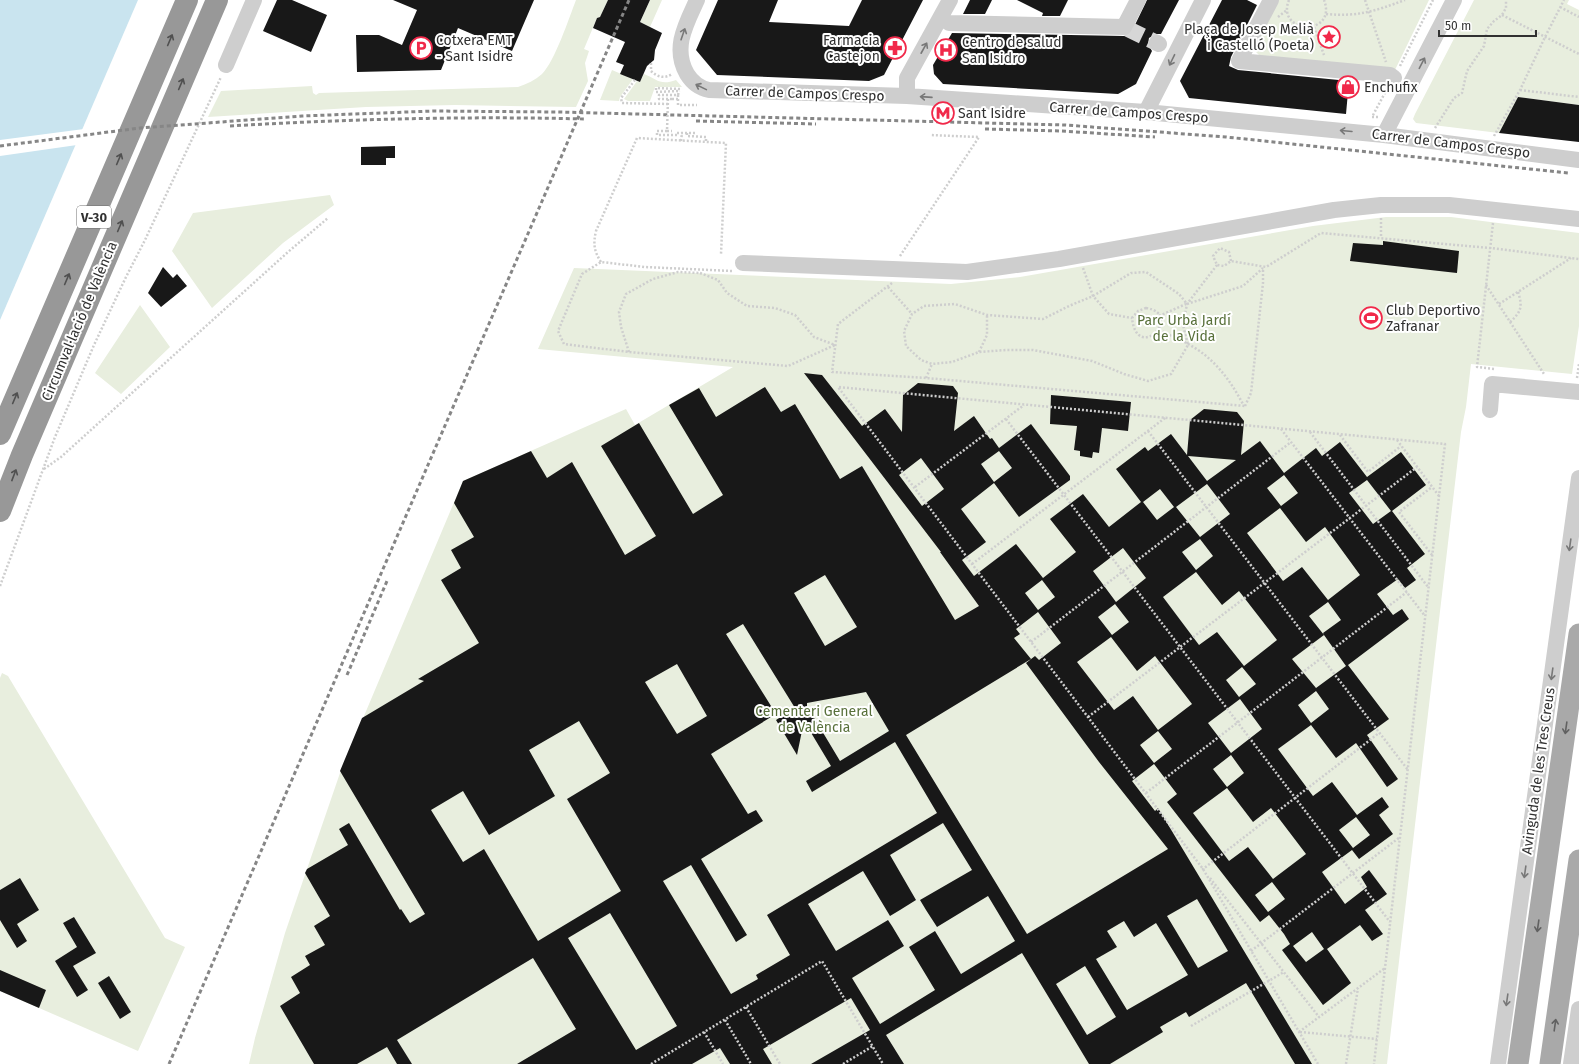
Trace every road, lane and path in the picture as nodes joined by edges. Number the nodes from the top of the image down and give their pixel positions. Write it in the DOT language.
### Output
graph roads {
  1 [pos="187,0"];
  2 [pos="217,0"];
  3 [pos="254,0"];
  4 [pos="697,0"];
  5 [pos="950,0"];
  6 [pos="1138,0"];
  7 [pos="1203,0"];
  8 [pos="1289,0"];
  9 [pos="1324,0"];
  10 [pos="1365,0"];
  11 [pos="1405,0"];
  12 [pos="1433,0"];
  13 [pos="1454,0"];
  14 [pos="1506,0"];
  15 [pos="1564,0"];
  16 [pos="1265,2"];
  17 [pos="1560,7"];
  18 [pos="1369,12"];
  19 [pos="1326,14"];
  20 [pos="1502,15"];
  21 [pos="1579,17"];
  22 [pos="950,23"];
  23 [pos="1314,27"];
  24 [pos="1545,37"];
  25 [pos="1579,54"];
  26 [pos="651,63"];
  27 [pos="226,65"];
  28 [pos="1331,70"];
  29 [pos="678,72"];
  30 [pos="1392,77"];
  31 [pos="635,80"];
  32 [pos="1520,90"];
  33 [pos="678,91"];
  34 [pos="678,95"];
  35 [pos="908,96"];
  36 [pos="1579,98"];
  37 [pos="668,99"];
  38 [pos="678,99"];
  39 [pos="668,104"];
  40 [pos="697,105"];
  41 [pos="1146,112"];
  42 [pos="1393,119"];
  43 [pos="1442,130"];
  44 [pos="667,131"];
  45 [pos="696,132"];
  46 [pos="677,133"];
  47 [pos="682,133"];
  48 [pos="687,133"];
  49 [pos="930,135"];
  50 [pos="1384,135"];
  51 [pos="1486,135"];
  52 [pos="1494,136"];
  53 [pos="1502,137"];
  54 [pos="681,141"];
  55 [pos="706,142"];
  56 [pos="1579,160"];
  57 [pos="1381,214"];
  58 [pos="328,218"];
  59 [pos="1494,219"];
  60 [pos="1579,219"];
  61 [pos="1381,238"];
  62 [pos="1490,248"];
  63 [pos="721,254"];
  64 [pos="900,257"];
  65 [pos="1571,258"];
  66 [pos="1579,259"];
  67 [pos="1231,261"];
  68 [pos="601,262"];
  69 [pos="743,263"];
  70 [pos="1082,264"];
  71 [pos="1216,265"];
  72 [pos="700,269"];
  73 [pos="700,273"];
  74 [pos="1486,284"];
  75 [pos="1518,292"];
  76 [pos="1093,296"];
  77 [pos="1187,304"];
  78 [pos="1499,304"];
  79 [pos="912,314"];
  80 [pos="987,315"];
  81 [pos="1159,316"];
  82 [pos="1132,318"];
  83 [pos="1510,322"];
  84 [pos="1159,330"];
  85 [pos="835,345"];
  86 [pos="1188,345"];
  87 [pos="979,352"];
  88 [pos="932,364"];
  89 [pos="1579,364"];
  90 [pos="1477,367"];
  91 [pos="1544,374"];
  92 [pos="926,378"];
  93 [pos="1578,385"];
  94 [pos="1024,405"];
  95 [pos="1245,406"];
  96 [pos="1490,410"];
  97 [pos="1165,418"];
  98 [pos="1006,419"];
  99 [pos="1281,429"];
  100 [pos="1148,431"];
  101 [pos="1310,432"];
  102 [pos="0,434"];
  103 [pos="1339,434"];
  104 [pos="1396,440"];
  105 [pos="1290,442"];
  106 [pos="1402,446"];
  107 [pos="1417,467"];
  108 [pos="44,469"];
  109 [pos="1579,478"];
  110 [pos="1432,487"];
  111 [pos="914,488"];
  112 [pos="1064,495"];
  113 [pos="1439,497"];
  114 [pos="1366,505"];
  115 [pos="1206,507"];
  116 [pos="0,511"];
  117 [pos="1350,518"];
  118 [pos="1432,556"];
  119 [pos="972,564"];
  120 [pos="1122,571"];
  121 [pos="1265,583"];
  122 [pos="0,586"];
  123 [pos="1429,588"];
  124 [pos="1407,592"];
  125 [pos="1426,616"];
  126 [pos="1579,634"];
  127 [pos="1031,642"];
  128 [pos="1180,647"];
  129 [pos="1322,658"];
  130 [pos="1088,717"];
  131 [pos="1238,722"];
  132 [pos="1379,733"];
  133 [pos="1408,770"];
  134 [pos="1146,793"];
  135 [pos="1295,798"];
  136 [pos="1400,836"];
  137 [pos="1579,860"];
  138 [pos="1203,869"];
  139 [pos="1352,873"];
  140 [pos="1390,923"];
  141 [pos="1261,943"];
  142 [pos="1251,951"];
  143 [pos="1385,968"];
  144 [pos="1284,972"];
  145 [pos="1269,981"];
  146 [pos="1358,988"];
  147 [pos="746,1007"];
  148 [pos="1579,1009"];
  149 [pos="1319,1017"];
  150 [pos="725,1020"];
  151 [pos="1191,1026"];
  152 [pos="704,1032"];
  153 [pos="1299,1032"];
  154 [pos="1351,1037"];
  155 [pos="1377,1039"];
  156 [pos="873,1046"];
  157 [pos="651,1064"];
  158 [pos="723,1064"];
  159 [pos="751,1064"];
  160 [pos="780,1064"];
  161 [pos="843,1064"];
  162 [pos="884,1064"];
  163 [pos="1318,1064"];
  164 [pos="1346,1064"];
  165 [pos="1374,1064"];
  166 [pos="1498,1064"];
  167 [pos="1518,1064"];
  168 [pos="1550,1064"];
  169 [pos="1572,1064"];
  102 -- 1 [label="highway, Circumval·lació de València / V-30, one-way"];
  116 -- 2 [label="highway, Circumval·lació de València / V-30, one-way"];
  3 -- 27 [label="street"];
  29 -- 4 [label="street, one-way"];
  35 -- 5 [label="street, one-way"];
  6 -- 22 [label="street"];
  7 -- 41 [label="street, one-way"];
  8 -- 23 [label="path"];
  9 -- 19 [label="path"];
  10 -- 18 [label="path"];
  11 -- 18 [label="path"];
  12 -- 30 [label="path"];
  42 -- 13 [label="street, one-way"];
  14 -- 20 [label="path"];
  15 -- 17 [label="path"];
  16 -- 28 [label="street"];
  17 -- 21 [label="path"];
  17 -- 24 [label="path"];
  18 -- 19 [label="path"];
  18 -- 30 [label="path"];
  19 -- 23 [label="path"];
  20 -- 24 [label="path"];
  20 -- 43 [label="path"];
  23 -- 28 [label="path"];
  24 -- 25 [label="path"];
  24 -- 32 [label="path"];
  26 -- 29 [label="path"];
  27 -- 108 [label="path"];
  28 -- 30 [label="street"];
  35 -- 29 [label="street, Carrer de Campos Crespo, one-way"];
  30 -- 42 [label="path"];
  31 -- 39 [label="path"];
  32 -- 36 [label="path"];
  32 -- 52 [label="path"];
  33 -- 33 [label="path"];
  33 -- 34 [label="path"];
  34 -- 37 [label="path"];
  34 -- 38 [label="path"];
  41 -- 35 [label="street, Carrer de Campos Crespo, one-way"];
  37 -- 38 [label="path, bridge"];
  37 -- 39 [label="path, bridge"];
  38 -- 40 [label="path"];
  39 -- 44 [label="path, bridge"];
  50 -- 41 [label="street, Carrer de Campos Crespo, one-way"];
  42 -- 50 [label="street"];
  44 -- 46 [label="path, bridge"];
  44 -- 46 [label="path"];
  45 -- 48 [label="path"];
  46 -- 47 [label="path"];
  47 -- 48 [label="path"];
  47 -- 54 [label="path"];
  48 -- 55 [label="path"];
  49 -- 64 [label="path"];
  50 -- 56 [label="street, Carrer de Campos Crespo"];
  51 -- 52 [label="path"];
  52 -- 53 [label="path"];
  54 -- 55 [label="path"];
  54 -- 68 [label="path"];
  55 -- 63 [label="path"];
  57 -- 61 [label="path"];
  58 -- 108 [label="path"];
  59 -- 62 [label="path"];
  60 -- 69 [label="street"];
  61 -- 62 [label="path"];
  61 -- 67 [label="path"];
  62 -- 65 [label="path"];
  62 -- 74 [label="path"];
  65 -- 66 [label="path"];
  65 -- 75 [label="path"];
  67 -- 71 [label="path"];
  67 -- 71 [label="path"];
  70 -- 76 [label="path"];
  71 -- 77 [label="path"];
  72 -- 73 [label="path"];
  73 -- 85 [label="path"];
  73 -- 85 [label="path"];
  74 -- 78 [label="path"];
  74 -- 90 [label="path"];
  75 -- 78 [label="path"];
  75 -- 83 [label="path"];
  76 -- 77 [label="path"];
  76 -- 80 [label="path"];
  76 -- 82 [label="path"];
  77 -- 81 [label="path"];
  77 -- 86 [label="path"];
  77 -- 95 [label="path"];
  78 -- 83 [label="path"];
  79 -- 80 [label="path"];
  79 -- 85 [label="path"];
  79 -- 88 [label="path"];
  80 -- 87 [label="path"];
  81 -- 82 [label="path"];
  81 -- 84 [label="path"];
  82 -- 84 [label="path"];
  83 -- 91 [label="path"];
  84 -- 86 [label="path"];
  85 -- 92 [label="path"];
  86 -- 87 [label="path"];
  86 -- 95 [label="path"];
  87 -- 88 [label="path"];
  88 -- 92 [label="path"];
  89 -- 93 [label="path"];
  92 -- 95 [label="path"];
  93 -- 96 [label="street"];
  94 -- 97 [label="path"];
  94 -- 98 [label="path"];
  94 -- 111 [label="path"];
  97 -- 99 [label="path"];
  97 -- 100 [label="path"];
  98 -- 111 [label="path"];
  98 -- 112 [label="path"];
  99 -- 101 [label="path"];
  99 -- 105 [label="path"];
  100 -- 112 [label="path"];
  100 -- 115 [label="path"];
  101 -- 103 [label="path"];
  101 -- 114 [label="path"];
  103 -- 104 [label="path"];
  103 -- 106 [label="path"];
  104 -- 106 [label="path"];
  104 -- 113 [label="path"];
  105 -- 115 [label="path"];
  105 -- 117 [label="path"];
  106 -- 107 [label="path"];
  107 -- 110 [label="path"];
  107 -- 114 [label="path"];
  108 -- 122 [label="path"];
  109 -- 166 [label="street, Avinguda de les Tres Creus, one-way"];
  110 -- 113 [label="path"];
  110 -- 118 [label="path"];
  111 -- 119 [label="path"];
  112 -- 119 [label="path"];
  112 -- 120 [label="path"];
  113 -- 118 [label="path"];
  114 -- 117 [label="path"];
  114 -- 123 [label="path"];
  115 -- 120 [label="path"];
  115 -- 121 [label="path"];
  117 -- 121 [label="path"];
  117 -- 124 [label="path"];
  118 -- 123 [label="path"];
  119 -- 127 [label="path"];
  120 -- 127 [label="path"];
  120 -- 128 [label="path"];
  121 -- 128 [label="path"];
  121 -- 129 [label="path"];
  123 -- 125 [label="path"];
  124 -- 125 [label="path"];
  124 -- 129 [label="path"];
  125 -- 133 [label="path"];
  126 -- 167 [label="main road, Avinguda de les Tres Creus, one-way"];
  127 -- 130 [label="path"];
  128 -- 130 [label="path"];
  128 -- 131 [label="path"];
  129 -- 131 [label="path"];
  129 -- 132 [label="path"];
  130 -- 134 [label="path"];
  131 -- 134 [label="path"];
  131 -- 135 [label="path"];
  132 -- 133 [label="path"];
  132 -- 135 [label="path"];
  133 -- 136 [label="path"];
  134 -- 138 [label="path"];
  135 -- 138 [label="path"];
  135 -- 139 [label="path"];
  136 -- 139 [label="path"];
  136 -- 140 [label="path"];
  168 -- 137 [label="main road, one-way"];
  138 -- 141 [label="path"];
  138 -- 142 [label="path"];
  139 -- 140 [label="path"];
  139 -- 141 [label="path"];
  140 -- 143 [label="path"];
  141 -- 142 [label="path"];
  141 -- 144 [label="path"];
  142 -- 145 [label="path"];
  143 -- 146 [label="path"];
  143 -- 155 [label="path"];
  144 -- 145 [label="path"];
  144 -- 149 [label="path"];
  145 -- 151 [label="path"];
  145 -- 153 [label="path"];
  146 -- 149 [label="path"];
  146 -- 154 [label="path"];
  147 -- 150 [label="path"];
  147 -- 156 [label="path"];
  147 -- 160 [label="path"];
  148 -- 169 [label="street"];
  149 -- 153 [label="path"];
  150 -- 152 [label="path"];
  150 -- 159 [label="path"];
  152 -- 157 [label="path"];
  152 -- 158 [label="path"];
  153 -- 154 [label="path"];
  153 -- 163 [label="path"];
  154 -- 155 [label="path"];
  154 -- 164 [label="path"];
  155 -- 165 [label="path"];
  156 -- 161 [label="path"];
  156 -- 162 [label="path"];
}
